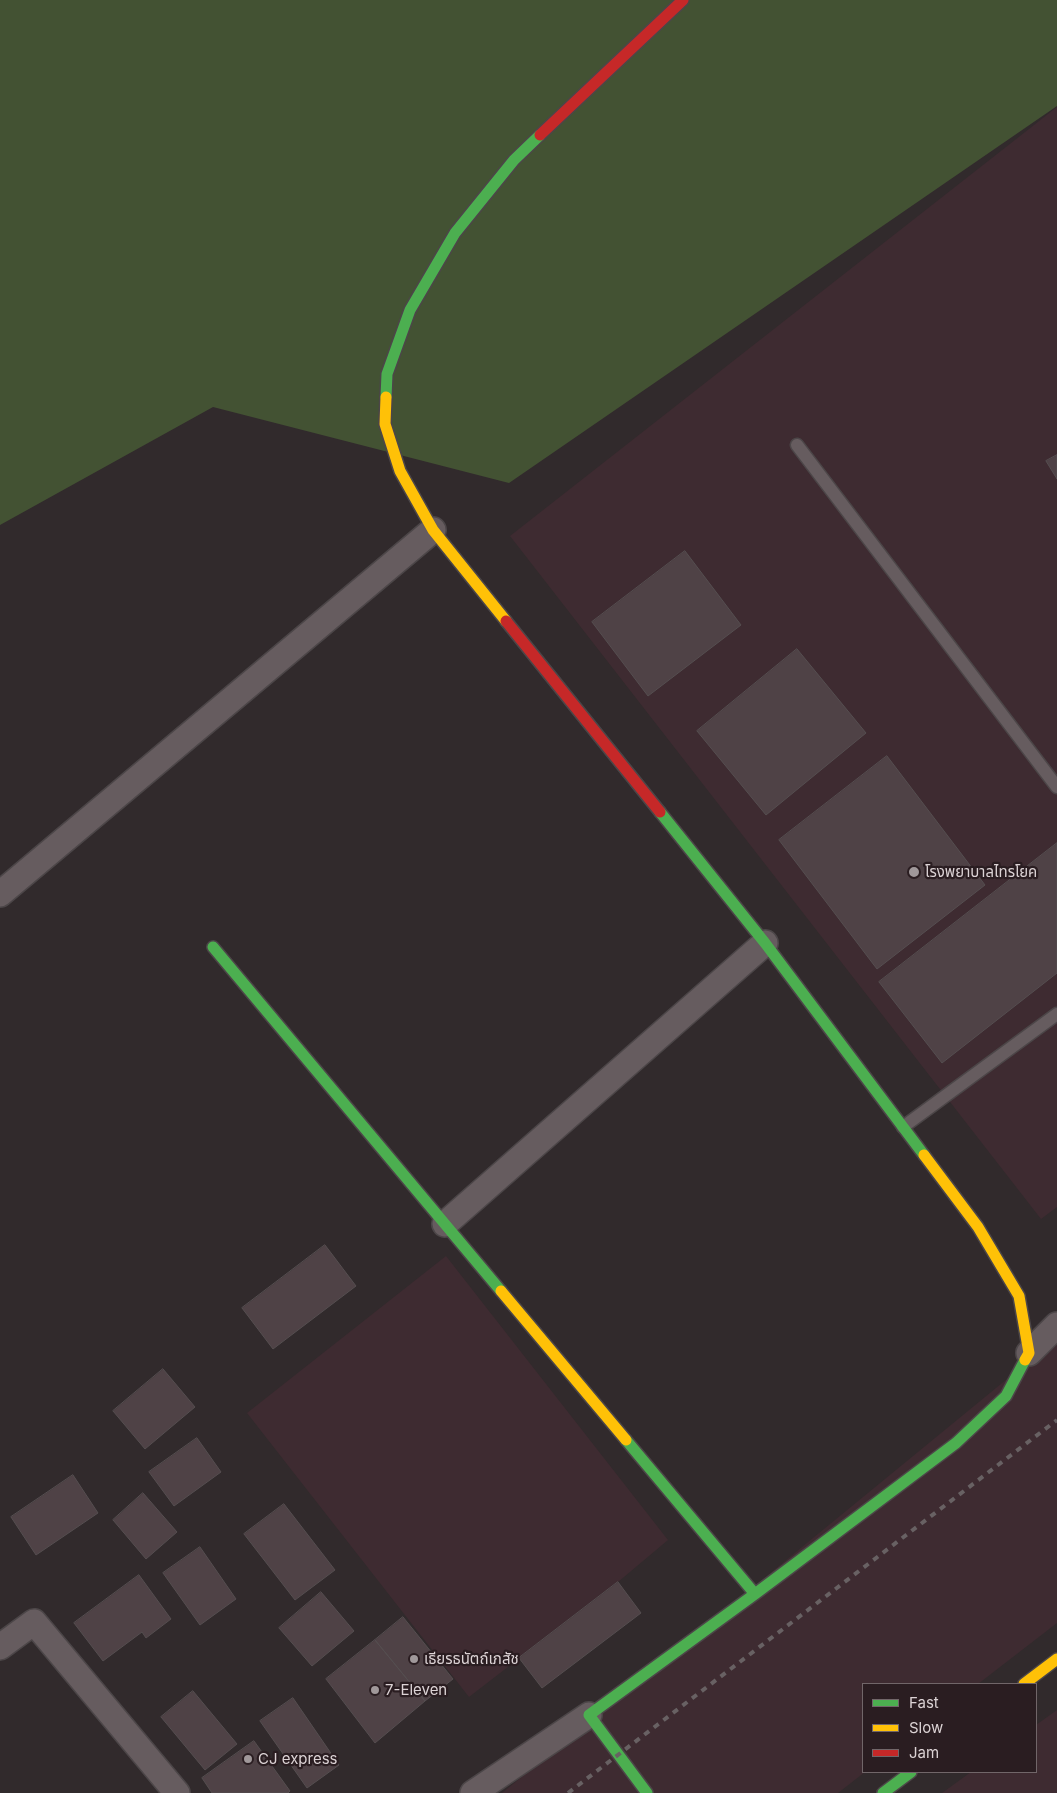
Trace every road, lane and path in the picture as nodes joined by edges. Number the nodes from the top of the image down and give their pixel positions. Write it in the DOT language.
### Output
graph roads {
  1 [pos="683,0"];
  2 [pos="797,445"];
  3 [pos="434,530"];
  4 [pos="1057,788"];
  5 [pos="0,894"];
  6 [pos="765,943"];
  7 [pos="213,948"];
  8 [pos="1057,1014"];
  9 [pos="903,1127"];
  10 [pos="445,1224"];
  11 [pos="1057,1325"];
  12 [pos="1029,1353"];
  13 [pos="755,1594"];
  14 [pos="0,1647"];
  15 [pos="1057,1659"];
  16 [pos="1025,1683"];
  17 [pos="590,1715"];
  18 [pos="909,1773"];
  19 [pos="176,1793"];
  20 [pos="473,1793"];
  21 [pos="646,1793"];
  22 [pos="883,1793"];
  1 -- 3 [label="main road"];
  2 -- 4 [label="lane"];
  3 -- 5 [label="street"];
  3 -- 6 [label="main road"];
  6 -- 9 [label="main road"];
  6 -- 10 [label="street"];
  7 -- 10 [label="main road"];
  8 -- 9 [label="lane"];
  9 -- 12 [label="main road"];
  10 -- 13 [label="main road"];
  11 -- 12 [label="street"];
  12 -- 13 [label="main road"];
  13 -- 17 [label="main road"];
  14 -- 19 [label="street"];
  15 -- 16 [label="main road"];
  17 -- 20 [label="street"];
  17 -- 21 [label="main road"];
  18 -- 22 [label="main road"];
}
